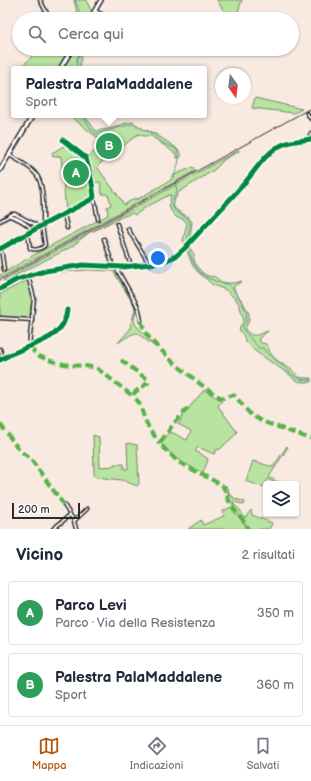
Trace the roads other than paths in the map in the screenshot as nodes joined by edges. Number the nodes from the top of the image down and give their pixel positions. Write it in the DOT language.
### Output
graph roads {
  1 [pos="40,0"];
  2 [pos="101,0"];
  3 [pos="94,11"];
  4 [pos="46,12"];
  5 [pos="68,56"];
  6 [pos="62,66"];
  7 [pos="307,113"];
  8 [pos="30,118"];
  9 [pos="311,119"];
  10 [pos="311,133"];
  11 [pos="309,139"];
  12 [pos="63,140"];
  13 [pos="9,155"];
  14 [pos="0,170"];
  15 [pos="94,197"];
  16 [pos="64,214"];
  17 [pos="9,216"];
  18 [pos="98,219"];
  19 [pos="0,221"];
  20 [pos="117,224"];
  21 [pos="41,225"];
  22 [pos="67,228"];
  23 [pos="128,229"];
  24 [pos="33,230"];
  25 [pos="28,233"];
  26 [pos="104,239"];
  27 [pos="0,248"];
  28 [pos="150,265"];
  29 [pos="114,266"];
  30 [pos="131,266"];
  31 [pos="4,270"];
  32 [pos="28,276"];
  33 [pos="0,289"];
  34 [pos="67,310"];
  35 [pos="0,318"];
  36 [pos="32,320"];
  37 [pos="141,321"];
  38 [pos="29,346"];
  39 [pos="0,349"];
  40 [pos="3,358"];
  41 [pos="0,360"];
  42 [pos="64,505"];
  43 [pos="87,509"];
  44 [pos="70,515"];
  45 [pos="74,521"];
  46 [pos="53,529"];
  47 [pos="76,529"];
  1 -- 4 [label="street"];
  2 -- 3 [label="main road"];
  5 -- 6 [label="main road"];
  7 -- 9 [label="street"];
  8 -- 13 [label="main road"];
  10 -- 11 [label="street"];
  11 -- 28 [label="street"];
  12 -- 15 [label="street"];
  13 -- 14 [label="main road"];
  13 -- 21 [label="street"];
  15 -- 16 [label="street"];
  15 -- 18 [label="street"];
  16 -- 21 [label="street"];
  16 -- 22 [label="street"];
  17 -- 19 [label="street"];
  17 -- 21 [label="street"];
  17 -- 24 [label="street"];
  20 -- 30 [label="street"];
  21 -- 24 [label="street"];
  21 -- 25 [label="street"];
  23 -- 28 [label="street"];
  24 -- 25 [label="street"];
  25 -- 27 [label="street"];
  26 -- 29 [label="street"];
  27 -- 31 [label="street"];
  28 -- 30 [label="street"];
  29 -- 30 [label="street"];
  29 -- 32 [label="street"];
  29 -- 37 [label="street"];
  32 -- 33 [label="street"];
  32 -- 36 [label="street"];
  34 -- 38 [label="street"];
  35 -- 36 [label="street"];
  36 -- 38 [label="street"];
  38 -- 40 [label="street"];
  39 -- 40 [label="street"];
  40 -- 41 [label="street"];
  42 -- 44 [label="street"];
  43 -- 45 [label="street"];
  44 -- 45 [label="street"];
  44 -- 46 [label="street"];
  45 -- 47 [label="street"];
}
